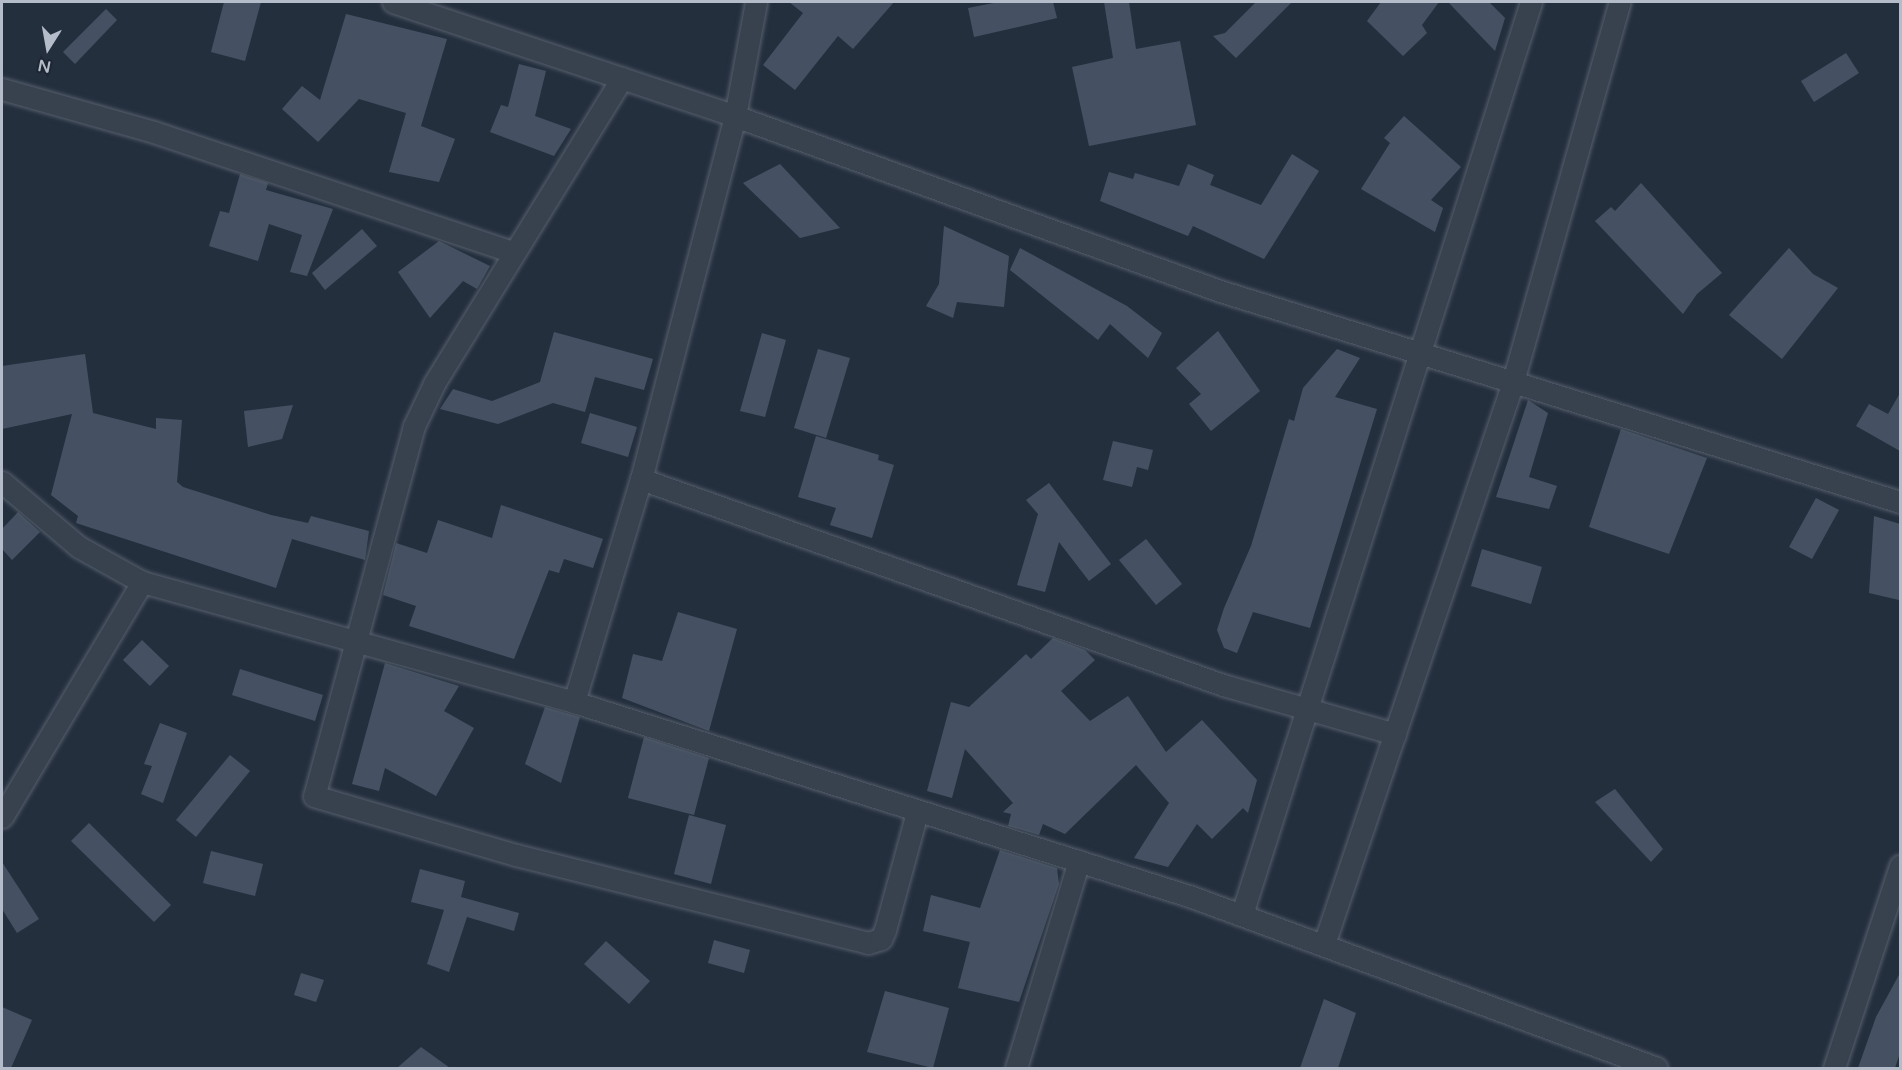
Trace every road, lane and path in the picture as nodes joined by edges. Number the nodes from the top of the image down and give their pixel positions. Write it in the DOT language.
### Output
graph roads {
  1 [pos="393,2"];
  2 [pos="756,2"];
  3 [pos="1531,2"];
  4 [pos="1620,2"];
  5 [pos="622,78"];
  6 [pos="2,88"];
  7 [pos="735,116"];
  8 [pos="513,252"];
  9 [pos="1419,355"];
  10 [pos="1512,385"];
  11 [pos="641,479"];
  12 [pos="2,482"];
  13 [pos="1900,502"];
  14 [pos="142,582"];
  15 [pos="355,642"];
  16 [pos="574,702"];
  17 [pos="1309,708"];
  18 [pos="1395,734"];
  19 [pos="917,812"];
  20 [pos="2,817"];
  21 [pos="1079,861"];
  22 [pos="1900,866"];
  23 [pos="1242,914"];
  24 [pos="1324,944"];
  25 [pos="1016,1068"];
  26 [pos="1656,1068"];
  27 [pos="1834,1068"];
  1 -- 5 [label="street"];
  2 -- 7 [label="street"];
  3 -- 9 [label="street"];
  4 -- 10 [label="street"];
  5 -- 7 [label="street"];
  5 -- 8 [label="street"];
  6 -- 8 [label="street"];
  7 -- 9 [label="street"];
  7 -- 11 [label="street"];
  8 -- 15 [label="street"];
  9 -- 10 [label="street"];
  9 -- 17 [label="street"];
  10 -- 13 [label="street"];
  10 -- 18 [label="street"];
  11 -- 16 [label="street"];
  11 -- 17 [label="street"];
  12 -- 14 [label="street"];
  14 -- 15 [label="street"];
  14 -- 20 [label="street"];
  15 -- 16 [label="street"];
  15 -- 19 [label="street"];
  16 -- 19 [label="street"];
  17 -- 18 [label="street"];
  17 -- 23 [label="street"];
  18 -- 24 [label="street"];
  19 -- 21 [label="street"];
  21 -- 23 [label="street"];
  21 -- 25 [label="street"];
  22 -- 27 [label="street"];
  23 -- 24 [label="street"];
  24 -- 26 [label="street"];
}
